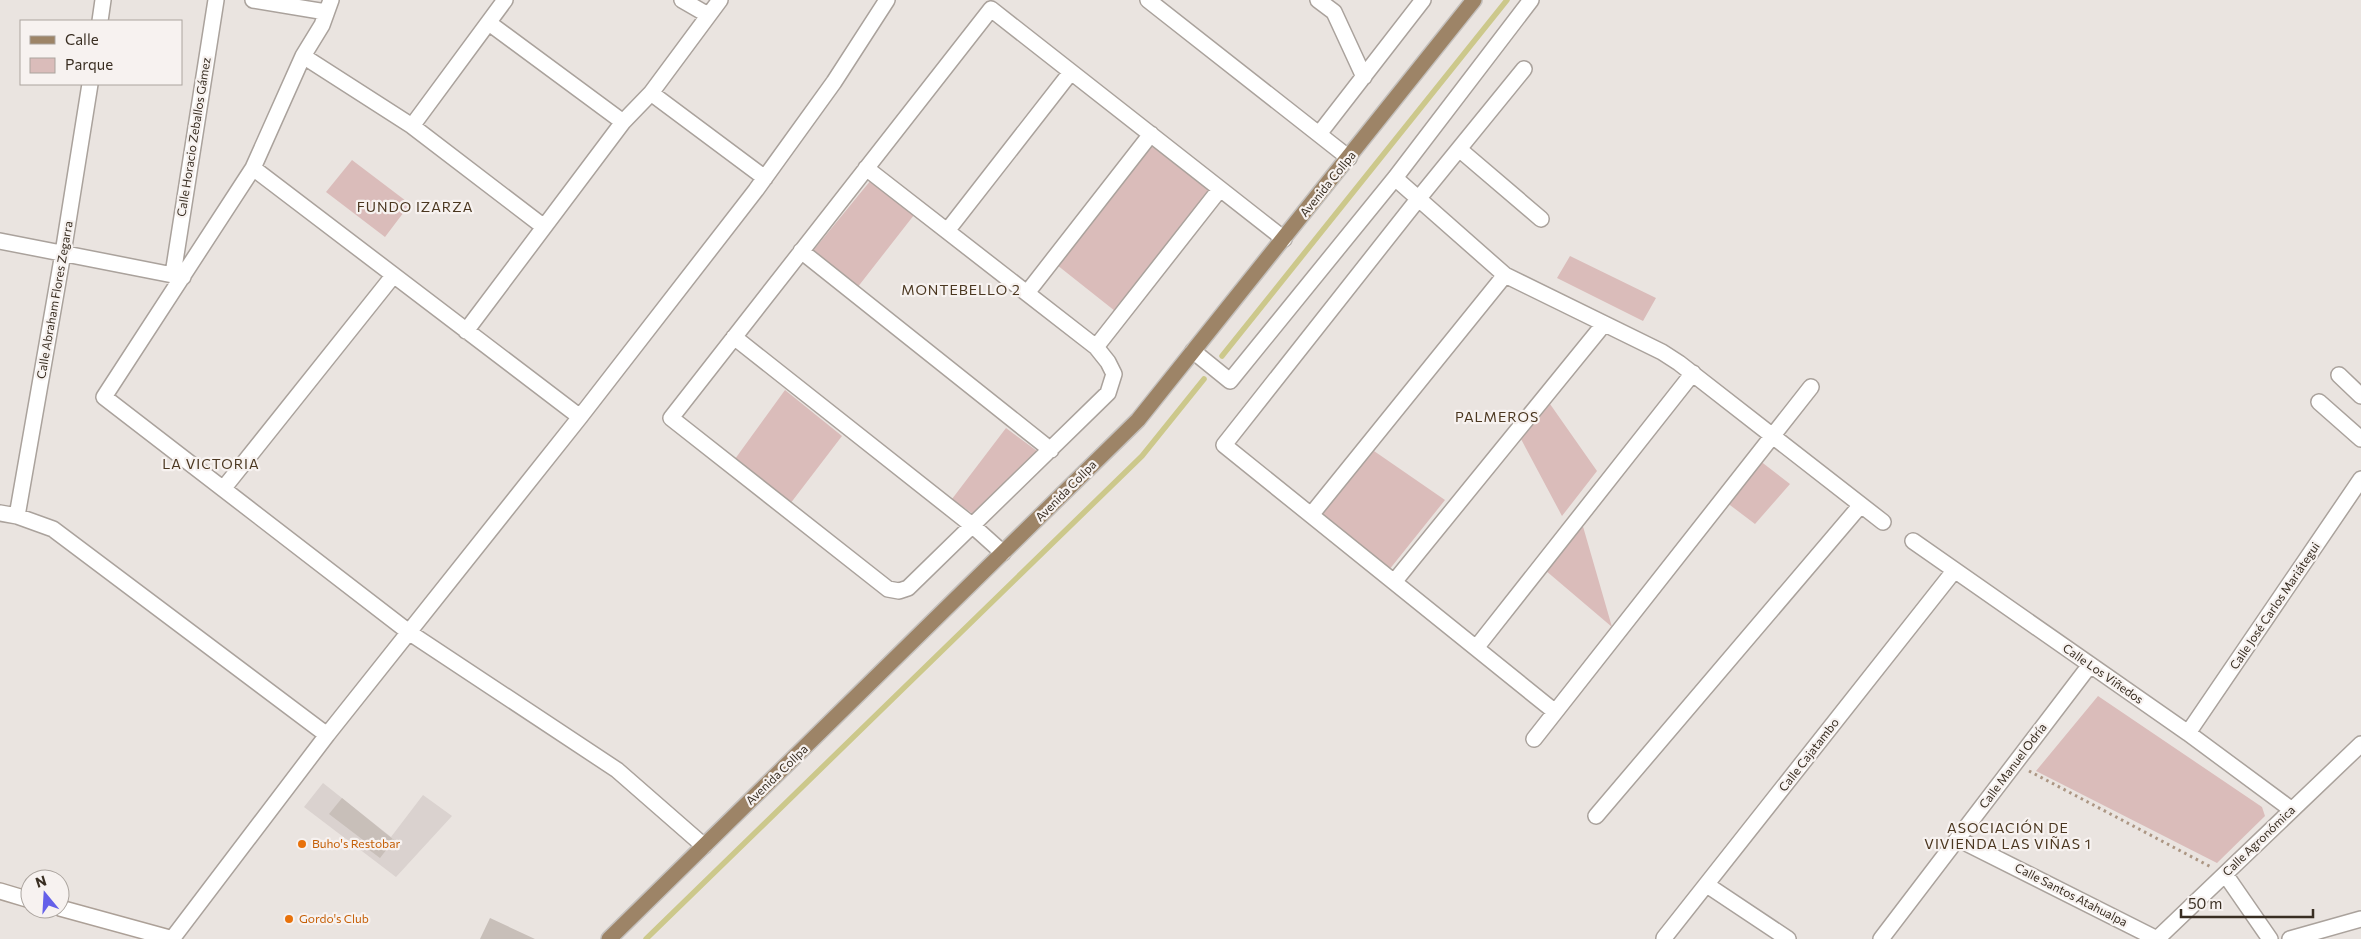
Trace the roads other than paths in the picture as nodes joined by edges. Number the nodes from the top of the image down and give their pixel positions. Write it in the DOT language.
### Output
graph roads {
  1 [pos="103,0"];
  2 [pos="216,0"];
  3 [pos="253,0"];
  4 [pos="505,0"];
  5 [pos="682,0"];
  6 [pos="720,0"];
  7 [pos="887,0"];
  8 [pos="1148,0"];
  9 [pos="1318,0"];
  10 [pos="1423,0"];
  11 [pos="1474,0"];
  12 [pos="1532,0"];
  13 [pos="328,6"];
  14 [pos="708,15"];
  15 [pos="100,20"];
  16 [pos="489,23"];
  17 [pos="303,56"];
  18 [pos="1524,69"];
  19 [pos="1071,72"];
  20 [pos="1364,77"];
  21 [pos="90,85"];
  22 [pos="651,93"];
  23 [pos="623,122"];
  24 [pos="412,126"];
  25 [pos="1151,134"];
  26 [pos="1320,134"];
  27 [pos="1458,149"];
  28 [pos="1349,158"];
  29 [pos="253,168"];
  30 [pos="866,168"];
  31 [pos="765,178"];
  32 [pos="1395,178"];
  33 [pos="1220,189"];
  34 [pos="1419,198"];
  35 [pos="1541,219"];
  36 [pos="544,227"];
  37 [pos="947,231"];
  38 [pos="1284,239"];
  39 [pos="0,242"];
  40 [pos="801,252"];
  41 [pos="63,254"];
  42 [pos="1505,275"];
  43 [pos="178,276"];
  44 [pos="393,276"];
  45 [pos="1027,293"];
  46 [pos="1604,324"];
  47 [pos="466,331"];
  48 [pos="734,337"];
  49 [pos="1096,347"];
  50 [pos="1193,352"];
  51 [pos="1693,373"];
  52 [pos="2339,375"];
  53 [pos="1811,387"];
  54 [pos="2361,396"];
  55 [pos="2319,402"];
  56 [pos="580,417"];
  57 [pos="1771,437"];
  58 [pos="2361,439"];
  59 [pos="1051,450"];
  60 [pos="2361,479"];
  61 [pos="223,489"];
  62 [pos="1860,506"];
  63 [pos="0,513"];
  64 [pos="1311,515"];
  65 [pos="17,516"];
  66 [pos="1883,522"];
  67 [pos="973,526"];
  68 [pos="1913,541"];
  69 [pos="1003,553"];
  70 [pos="1954,571"];
  71 [pos="1394,582"];
  72 [pos="410,633"];
  73 [pos="1476,648"];
  74 [pos="2090,665"];
  75 [pos="1554,711"];
  76 [pos="2188,733"];
  77 [pos="328,736"];
  78 [pos="1534,739"];
  79 [pos="2361,744"];
  80 [pos="2292,810"];
  81 [pos="1596,816"];
  82 [pos="1958,839"];
  83 [pos="704,846"];
  84 [pos="2225,874"];
  85 [pos="1707,885"];
  86 [pos="0,891"];
  87 [pos="20,897"];
  88 [pos="70,911"];
  89 [pos="2361,919"];
  90 [pos="1664,938"];
  91 [pos="173,939"];
  92 [pos="609,939"];
  93 [pos="1788,939"];
  94 [pos="1881,939"];
  95 [pos="2157,939"];
  96 [pos="2270,939"];
  97 [pos="2290,939"];
  1 -- 15 [label="street"];
  2 -- 43 [label="street, Calle Horacio Zeballos Gámez"];
  3 -- 13 [label="street"];
  4 -- 16 [label="street"];
  5 -- 14 [label="street"];
  6 -- 14 [label="street"];
  7 -- 31 [label="street"];
  8 -- 26 [label="street"];
  9 -- 20 [label="street"];
  10 -- 20 [label="street"];
  11 -- 28 [label="main road, Avenida Collpa"];
  12 -- 32 [label="street"];
  13 -- 17 [label="street"];
  14 -- 22 [label="street"];
  16 -- 23 [label="street"];
  16 -- 24 [label="street"];
  17 -- 24 [label="street"];
  17 -- 29 [label="street"];
  18 -- 27 [label="street"];
  19 -- 25 [label="street"];
  19 -- 30 [label="street"];
  19 -- 37 [label="street"];
  20 -- 26 [label="street"];
  21 -- 41 [label="street, Calle Abraham Flores Zegarra"];
  22 -- 23 [label="street"];
  22 -- 31 [label="street"];
  23 -- 36 [label="street"];
  24 -- 36 [label="street"];
  25 -- 33 [label="street"];
  25 -- 45 [label="street"];
  26 -- 28 [label="street"];
  27 -- 34 [label="street"];
  27 -- 35 [label="street"];
  28 -- 38 [label="main road, Avenida Collpa"];
  29 -- 43 [label="street"];
  29 -- 44 [label="street"];
  30 -- 37 [label="street"];
  30 -- 40 [label="street"];
  31 -- 56 [label="street"];
  32 -- 34 [label="street"];
  32 -- 50 [label="street"];
  33 -- 38 [label="street"];
  33 -- 49 [label="street"];
  34 -- 42 [label="street"];
  34 -- 64 [label="street"];
  36 -- 47 [label="street"];
  37 -- 45 [label="street"];
  38 -- 50 [label="main road, Avenida Collpa"];
  39 -- 41 [label="street"];
  40 -- 48 [label="street"];
  40 -- 59 [label="street"];
  41 -- 43 [label="street"];
  41 -- 65 [label="street, Calle Abraham Flores Zegarra"];
  42 -- 46 [label="street"];
  42 -- 64 [label="street"];
  43 -- 61 [label="street"];
  44 -- 47 [label="street"];
  44 -- 61 [label="street"];
  45 -- 49 [label="street"];
  46 -- 51 [label="street"];
  46 -- 71 [label="street"];
  47 -- 56 [label="street"];
  48 -- 67 [label="street"];
  48 -- 67 [label="street"];
  49 -- 59 [label="street"];
  50 -- 69 [label="main road, Avenida Collpa"];
  51 -- 57 [label="street"];
  51 -- 73 [label="street"];
  52 -- 54 [label="street"];
  53 -- 57 [label="street"];
  55 -- 58 [label="street"];
  56 -- 72 [label="street"];
  57 -- 62 [label="street"];
  57 -- 75 [label="street"];
  59 -- 67 [label="street"];
  60 -- 76 [label="street, Calle José Carlos Mariátegui"];
  61 -- 72 [label="street"];
  62 -- 66 [label="street"];
  62 -- 81 [label="street"];
  63 -- 65 [label="street"];
  64 -- 71 [label="street"];
  65 -- 77 [label="street"];
  67 -- 69 [label="street"];
  68 -- 70 [label="street, Calle Los Viñedos"];
  69 -- 83 [label="main road, Avenida Collpa"];
  70 -- 74 [label="street, Calle Los Viñedos"];
  70 -- 85 [label="street, Calle Cajatambo"];
  71 -- 73 [label="street"];
  72 -- 77 [label="street"];
  72 -- 83 [label="street"];
  73 -- 75 [label="street"];
  74 -- 76 [label="street, Calle Los Viñedos"];
  74 -- 82 [label="street, Calle Manuel Odría"];
  75 -- 78 [label="street"];
  76 -- 80 [label="street, Calle Los Viñedos"];
  77 -- 91 [label="street"];
  79 -- 80 [label="street, Calle Agronómica"];
  80 -- 84 [label="street, Calle Agronómica"];
  82 -- 94 [label="street, Calle Manuel Odría"];
  82 -- 95 [label="street, Calle Santos Atahualpa"];
  83 -- 92 [label="main road, Avenida Collpa"];
  84 -- 95 [label="street, Calle Agronómica"];
  84 -- 96 [label="street"];
  85 -- 90 [label="street, Calle Cajatambo"];
  85 -- 93 [label="street"];
  86 -- 87 [label="street"];
  88 -- 91 [label="street"];
  89 -- 97 [label="street"];
}
